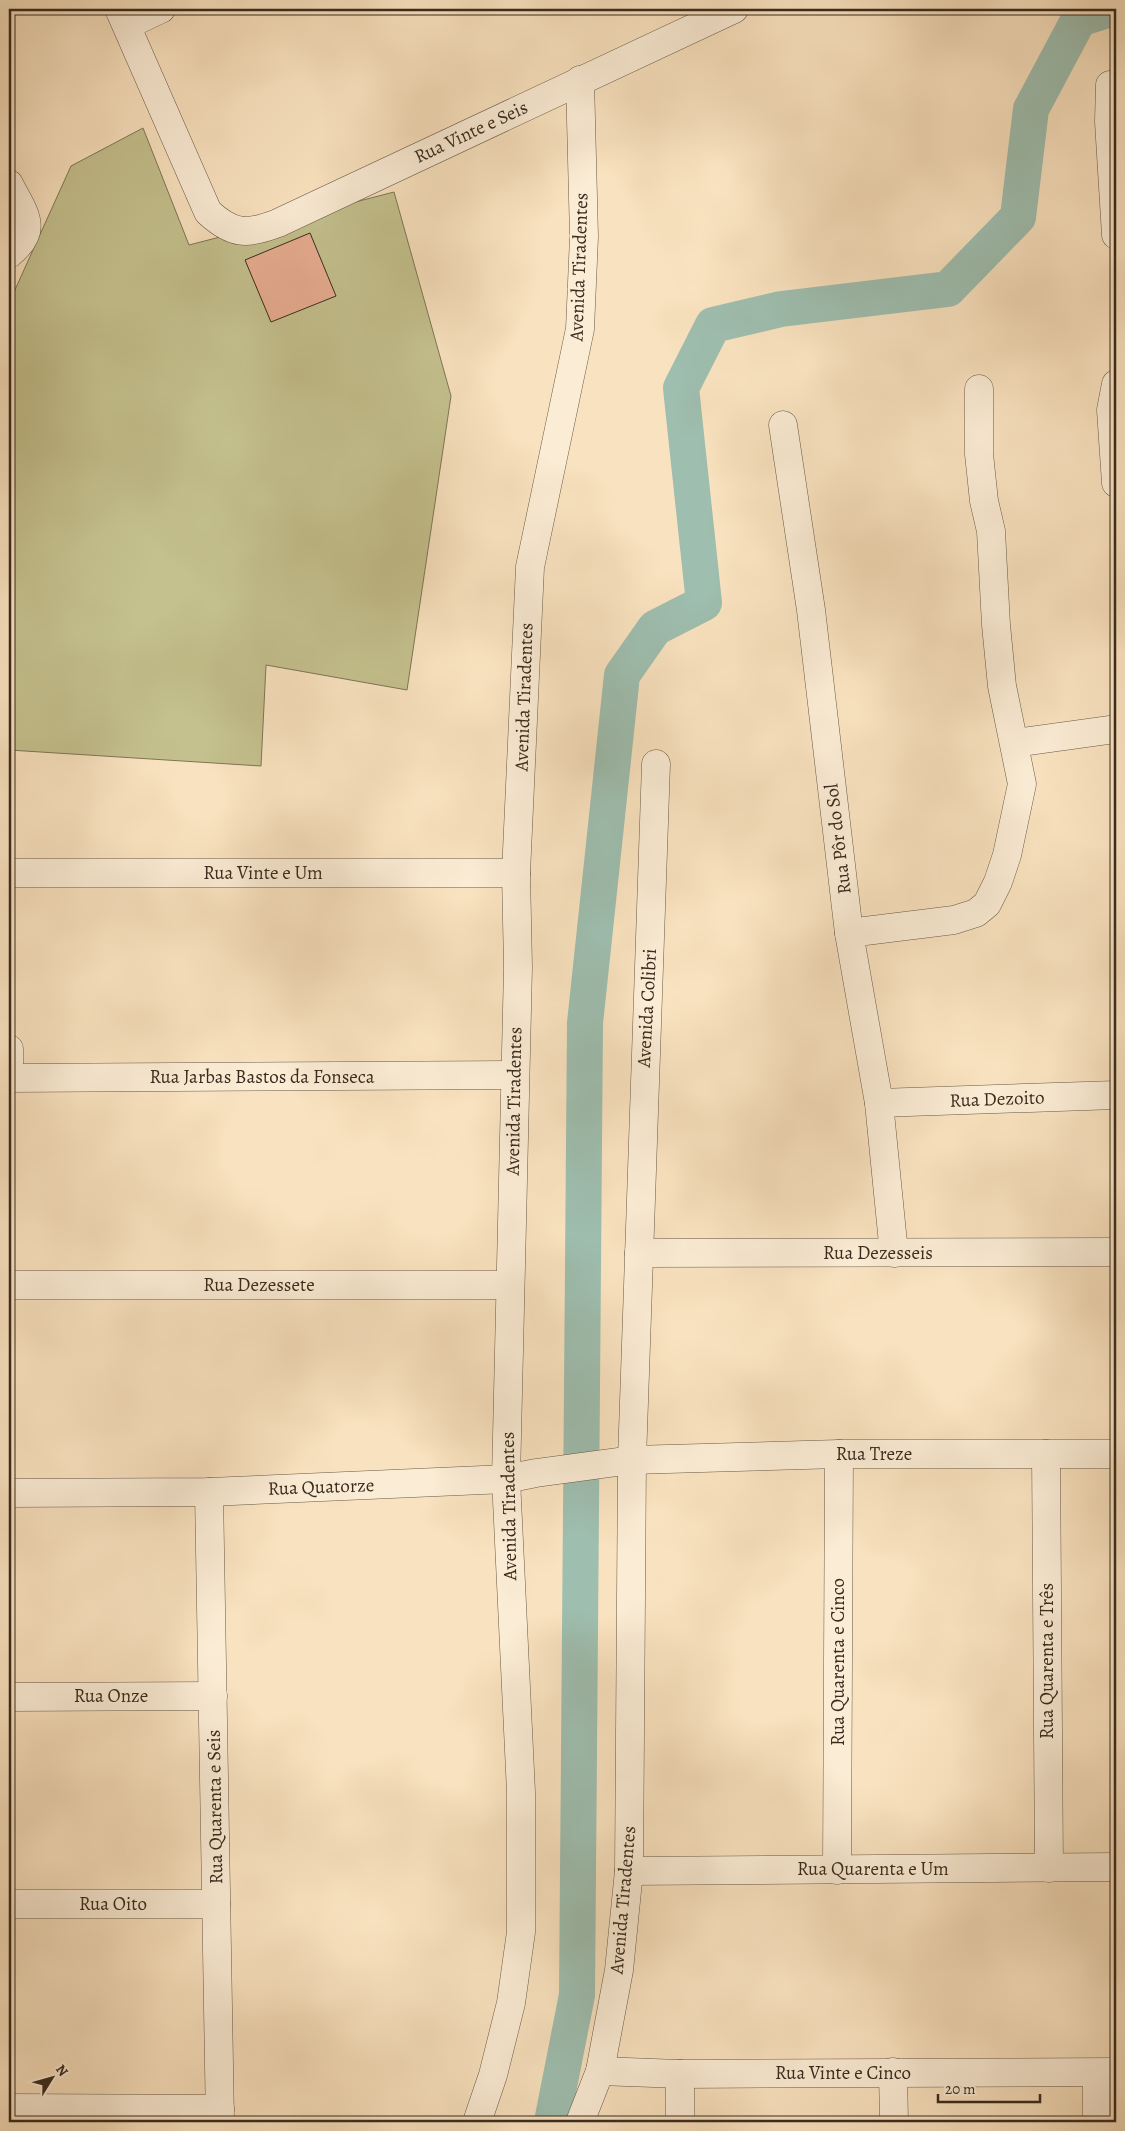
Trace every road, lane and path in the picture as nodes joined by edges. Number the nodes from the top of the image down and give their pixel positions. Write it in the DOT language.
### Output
graph roads {
  1 [pos="162,9"];
  2 [pos="734,9"];
  3 [pos="123,17"];
  4 [pos="580,80"];
  5 [pos="1110,85"];
  6 [pos="9,184"];
  7 [pos="1116,235"];
  8 [pos="9,254"];
  9 [pos="1116,384"];
  10 [pos="979,389"];
  11 [pos="783,425"];
  12 [pos="1116,483"];
  13 [pos="1116,729"];
  14 [pos="1015,743"];
  15 [pos="656,764"];
  16 [pos="9,873"];
  17 [pos="516,873"];
  18 [pos="849,933"];
  19 [pos="9,1048"];
  20 [pos="515,1075"];
  21 [pos="9,1078"];
  22 [pos="1116,1095"];
  23 [pos="879,1103"];
  24 [pos="1116,1252"];
  25 [pos="639,1253"];
  26 [pos="894,1253"];
  27 [pos="9,1285"];
  28 [pos="510,1286"];
  29 [pos="839,1454"];
  30 [pos="1046,1454"];
  31 [pos="1116,1454"];
  32 [pos="619,1461"];
  33 [pos="506,1479"];
  34 [pos="209,1492"];
  35 [pos="9,1493"];
  36 [pos="213,1696"];
  37 [pos="9,1697"];
  38 [pos="1116,1867"];
  39 [pos="1049,1868"];
  40 [pos="837,1870"];
  41 [pos="629,1871"];
  42 [pos="9,1904"];
  43 [pos="216,1904"];
  44 [pos="600,2071"];
  45 [pos="893,2072"];
  46 [pos="1107,2072"];
  47 [pos="680,2074"];
  48 [pos="9,2108"];
  49 [pos="220,2116"];
  50 [pos="477,2122"];
  51 [pos="580,2122"];
  52 [pos="680,2122"];
  53 [pos="894,2122"];
  54 [pos="1097,2122"];
  1 -- 3 [label="street"];
  2 -- 4 [label="street, Rua Vinte e Seis"];
  3 -- 4 [label="street, Rua Vinte e Seis"];
  4 -- 17 [label="street, Avenida Tiradentes"];
  5 -- 7 [label="street"];
  6 -- 8 [label="street"];
  9 -- 12 [label="street"];
  10 -- 14 [label="street"];
  11 -- 18 [label="street, Rua Pôr do Sol"];
  13 -- 14 [label="street"];
  14 -- 18 [label="street"];
  15 -- 25 [label="street, Avenida Colibri"];
  16 -- 17 [label="street, Rua Vinte e Um"];
  17 -- 20 [label="street, Avenida Tiradentes"];
  18 -- 23 [label="street, Rua Pôr do Sol"];
  19 -- 21 [label="street"];
  20 -- 21 [label="street, Rua Jarbas Bastos da Fonseca"];
  20 -- 28 [label="street, Avenida Tiradentes"];
  22 -- 23 [label="street, Rua Dezoito"];
  23 -- 26 [label="street, Rua Pôr do Sol"];
  24 -- 26 [label="street, Rua Dezesseis"];
  25 -- 26 [label="street, Rua Dezesseis"];
  25 -- 32 [label="street, Avenida Tiradentes"];
  27 -- 28 [label="street, Rua Dezessete"];
  28 -- 33 [label="street, Avenida Tiradentes"];
  29 -- 30 [label="street, Rua Treze"];
  29 -- 32 [label="street, Rua Treze"];
  29 -- 40 [label="street, Rua Quarenta e Cinco"];
  30 -- 31 [label="street, Rua Treze"];
  30 -- 39 [label="street, Rua Quarenta e Três"];
  32 -- 33 [label="street, Rua Quatorze"];
  32 -- 41 [label="street, Avenida Tiradentes"];
  33 -- 34 [label="street, Rua Quatorze"];
  33 -- 50 [label="street, Avenida Tiradentes"];
  34 -- 35 [label="street, Rua Quatorze"];
  34 -- 36 [label="street, Rua Quarenta e Seis"];
  36 -- 37 [label="street, Rua Onze"];
  36 -- 43 [label="street, Rua Quarenta e Seis"];
  38 -- 39 [label="street, Rua Quarenta e Um"];
  39 -- 40 [label="street, Rua Quarenta e Um"];
  40 -- 41 [label="street, Rua Quarenta e Um"];
  41 -- 44 [label="street, Avenida Tiradentes"];
  42 -- 43 [label="street, Rua Oito"];
  43 -- 49 [label="street, Rua Quarenta e Seis"];
  44 -- 47 [label="street, Rua Vinte e Cinco"];
  44 -- 51 [label="street, Avenida Tiradentes"];
  45 -- 46 [label="street, Rua Vinte e Cinco"];
  45 -- 47 [label="street, Rua Vinte e Cinco"];
  45 -- 53 [label="street"];
  46 -- 54 [label="street"];
  47 -- 52 [label="street"];
  48 -- 49 [label="street"];
}
